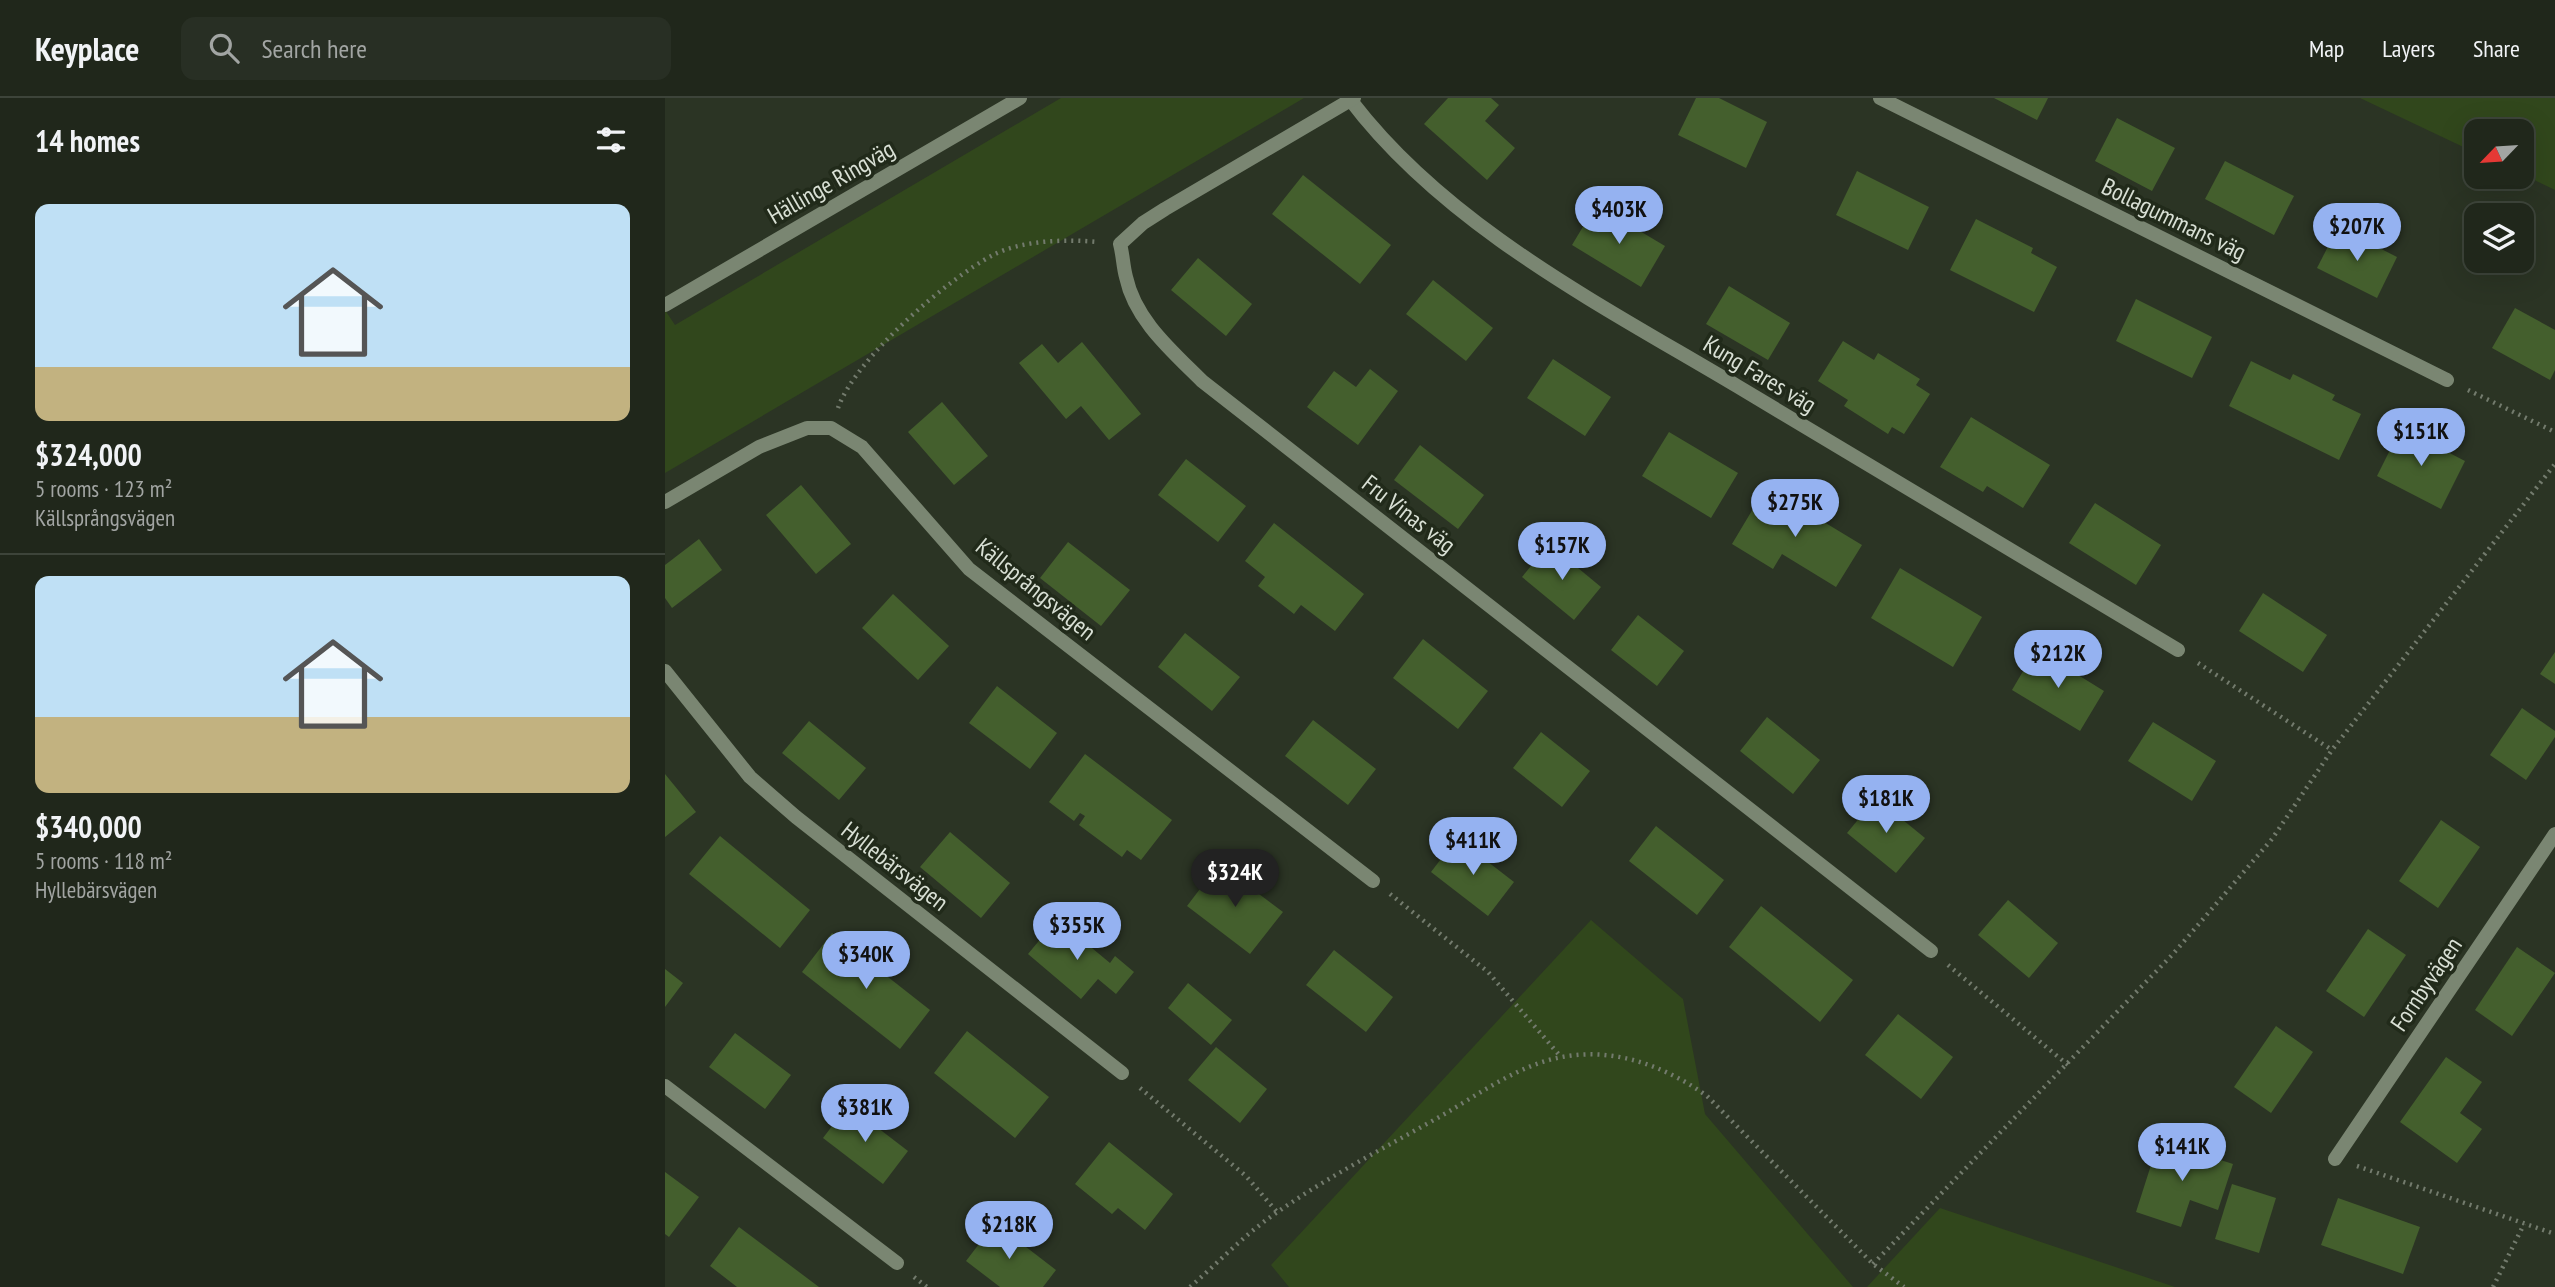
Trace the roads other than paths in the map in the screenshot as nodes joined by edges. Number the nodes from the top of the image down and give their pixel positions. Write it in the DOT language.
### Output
graph roads {
  1 [pos="1020,98"];
  2 [pos="1880,98"];
  3 [pos="1351,99"];
  4 [pos="665,305"];
  5 [pos="2447,380"];
  6 [pos="665,502"];
  7 [pos="2178,650"];
  8 [pos="665,671"];
  9 [pos="2555,834"];
  10 [pos="1373,881"];
  11 [pos="1931,951"];
  12 [pos="1122,1073"];
  13 [pos="665,1086"];
  14 [pos="2335,1159"];
  15 [pos="897,1263"];
  1 -- 4 [label="street, Hällinge Ringväg"];
  2 -- 5 [label="street, Bollagummans väg"];
  3 -- 7 [label="street, Kung Fares väg"];
  3 -- 11 [label="street, Fru Vinas väg"];
  6 -- 10 [label="street, Källsprångsvägen"];
  8 -- 12 [label="street, Hyllebärsvägen"];
  9 -- 14 [label="street, Fornbyvägen"];
  13 -- 15 [label="street"];
}
